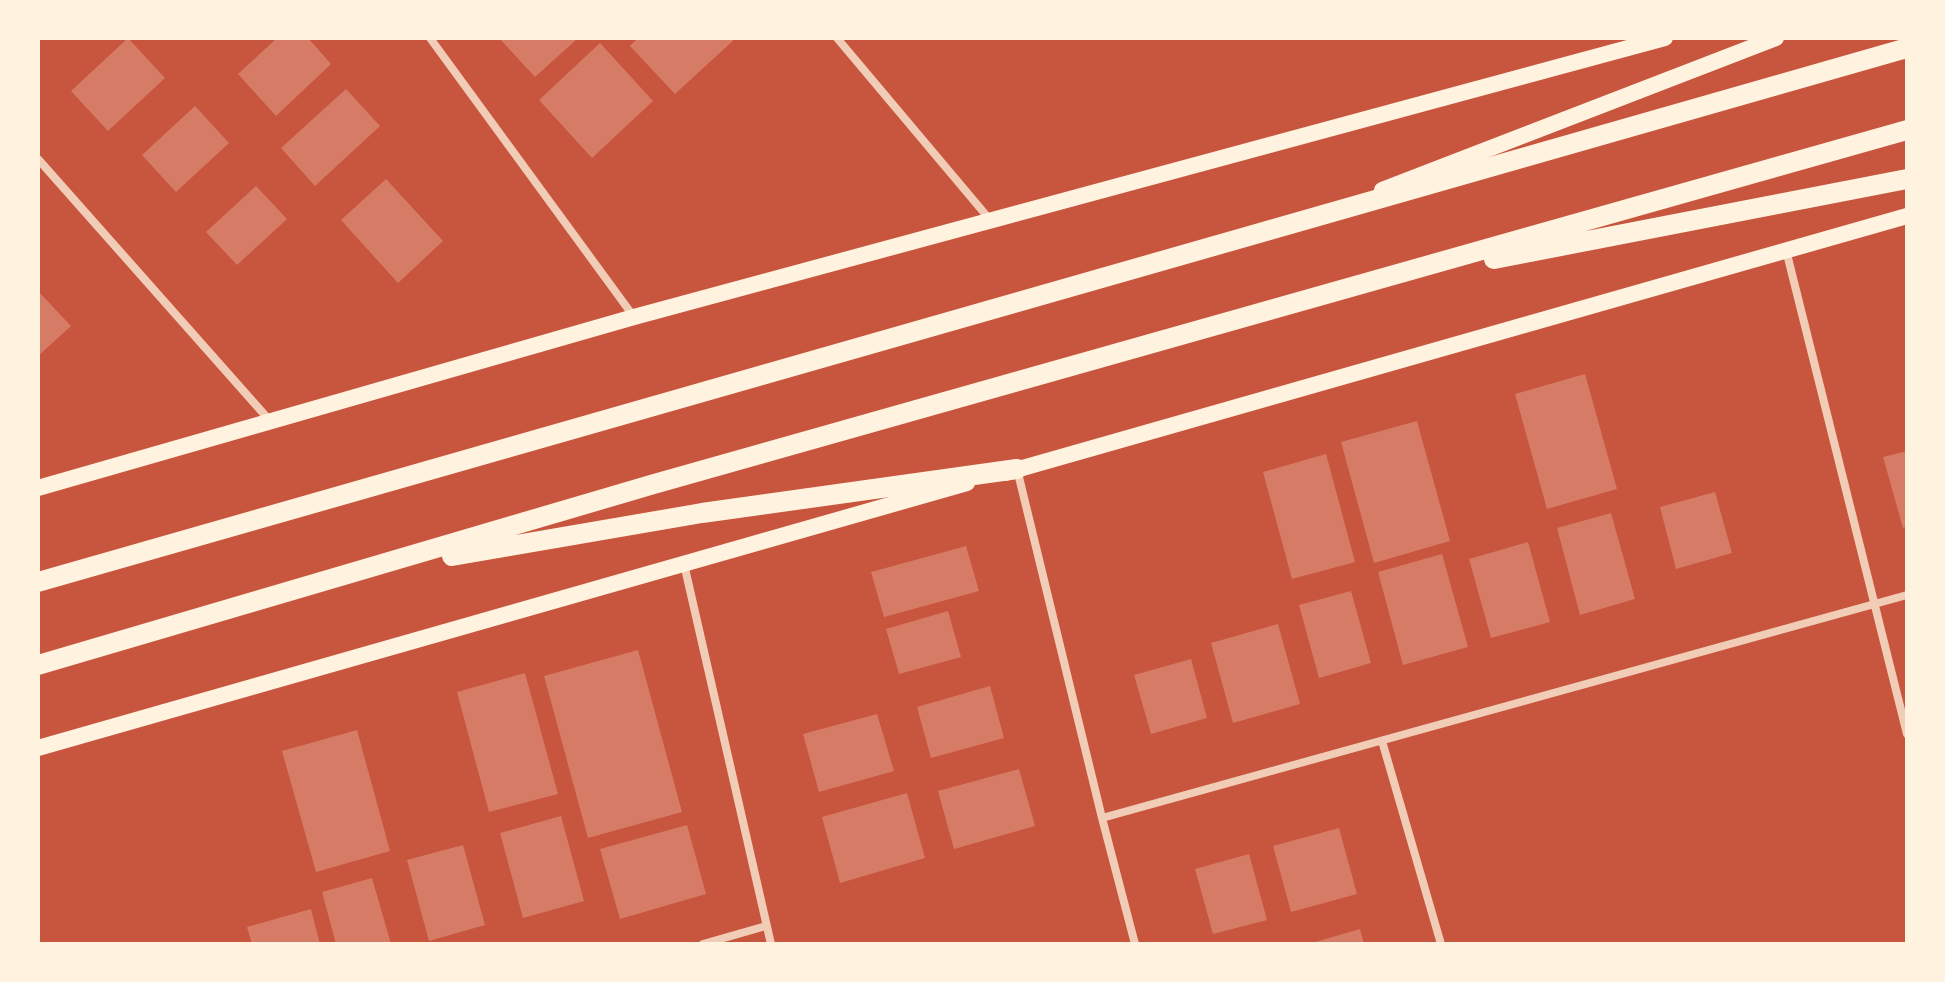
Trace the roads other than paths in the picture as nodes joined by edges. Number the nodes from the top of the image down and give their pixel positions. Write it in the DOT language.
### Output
graph roads {
  1 [pos="430,38"];
  2 [pos="837,38"];
  3 [pos="1665,38"];
  4 [pos="1776,38"];
  5 [pos="1907,48"];
  6 [pos="1907,130"];
  7 [pos="38,159"];
  8 [pos="1907,179"];
  9 [pos="1907,216"];
  10 [pos="991,221"];
  11 [pos="1302,221"];
  12 [pos="1785,249"];
  13 [pos="1361,285"];
  14 [pos="634,317"];
  15 [pos="272,422"];
  16 [pos="1017,469"];
  17 [pos="38,488"];
  18 [pos="684,563"];
  19 [pos="366,571"];
  20 [pos="38,582"];
  21 [pos="1907,595"];
  22 [pos="1873,605"];
  23 [pos="38,665"];
  24 [pos="1907,734"];
  25 [pos="1382,741"];
  26 [pos="38,748"];
  27 [pos="1102,818"];
  28 [pos="766,926"];
  29 [pos="703,944"];
  30 [pos="771,944"];
  31 [pos="1135,944"];
  32 [pos="1441,944"];
  1 -- 14 [label="street"];
  2 -- 10 [label="street"];
  3 -- 10 [label="main road"];
  4 -- 11 [label="main road"];
  5 -- 11 [label="main road"];
  6 -- 13 [label="main road"];
  7 -- 15 [label="street"];
  8 -- 13 [label="main road"];
  9 -- 12 [label="main road"];
  10 -- 14 [label="main road"];
  11 -- 20 [label="main road"];
  12 -- 16 [label="main road"];
  12 -- 22 [label="street"];
  13 -- 19 [label="main road"];
  14 -- 15 [label="main road"];
  15 -- 17 [label="main road"];
  16 -- 18 [label="main road"];
  16 -- 19 [label="main road"];
  16 -- 27 [label="street"];
  18 -- 26 [label="main road"];
  18 -- 28 [label="street"];
  19 -- 23 [label="main road"];
  21 -- 22 [label="street"];
  22 -- 24 [label="street"];
  22 -- 25 [label="street"];
  25 -- 27 [label="street"];
  25 -- 32 [label="street"];
  27 -- 31 [label="street"];
  28 -- 29 [label="street"];
  28 -- 30 [label="street"];
}
